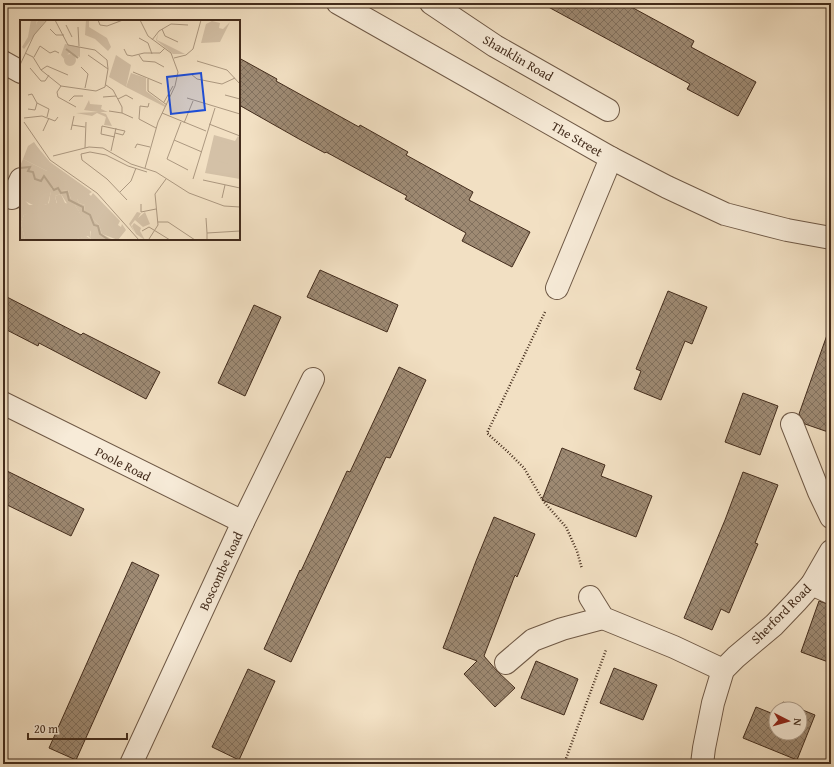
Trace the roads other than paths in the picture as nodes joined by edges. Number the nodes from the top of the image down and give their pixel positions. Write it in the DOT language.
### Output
graph roads {
  1 [pos="338,3"];
  2 [pos="431,3"];
  3 [pos="3,62"];
  4 [pos="20,71"];
  5 [pos="608,110"];
  6 [pos="611,158"];
  7 [pos="20,181"];
  8 [pos="12,198"];
  9 [pos="831,238"];
  10 [pos="557,288"];
  11 [pos="313,379"];
  12 [pos="3,404"];
  13 [pos="792,424"];
  14 [pos="831,517"];
  15 [pos="243,522"];
  16 [pos="831,551"];
  17 [pos="822,588"];
  18 [pos="590,597"];
  19 [pos="610,621"];
  20 [pos="506,663"];
  21 [pos="723,670"];
  22 [pos="132,764"];
  23 [pos="702,764"];
  1 -- 6 [label="street, The Street"];
  2 -- 5 [label="street, Shanklin Road"];
  3 -- 4 [label="street"];
  6 -- 9 [label="street, The Street"];
  6 -- 10 [label="street"];
  7 -- 8 [label="street"];
  11 -- 15 [label="street, Boscombe Road"];
  12 -- 15 [label="street, Poole Road"];
  13 -- 14 [label="street"];
  15 -- 22 [label="street, Boscombe Road"];
  16 -- 17 [label="street, Sherford Road"];
  17 -- 21 [label="street, Sherford Road"];
  18 -- 19 [label="street"];
  19 -- 20 [label="street"];
  19 -- 21 [label="street"];
  21 -- 23 [label="street, Sherford Road"];
}
